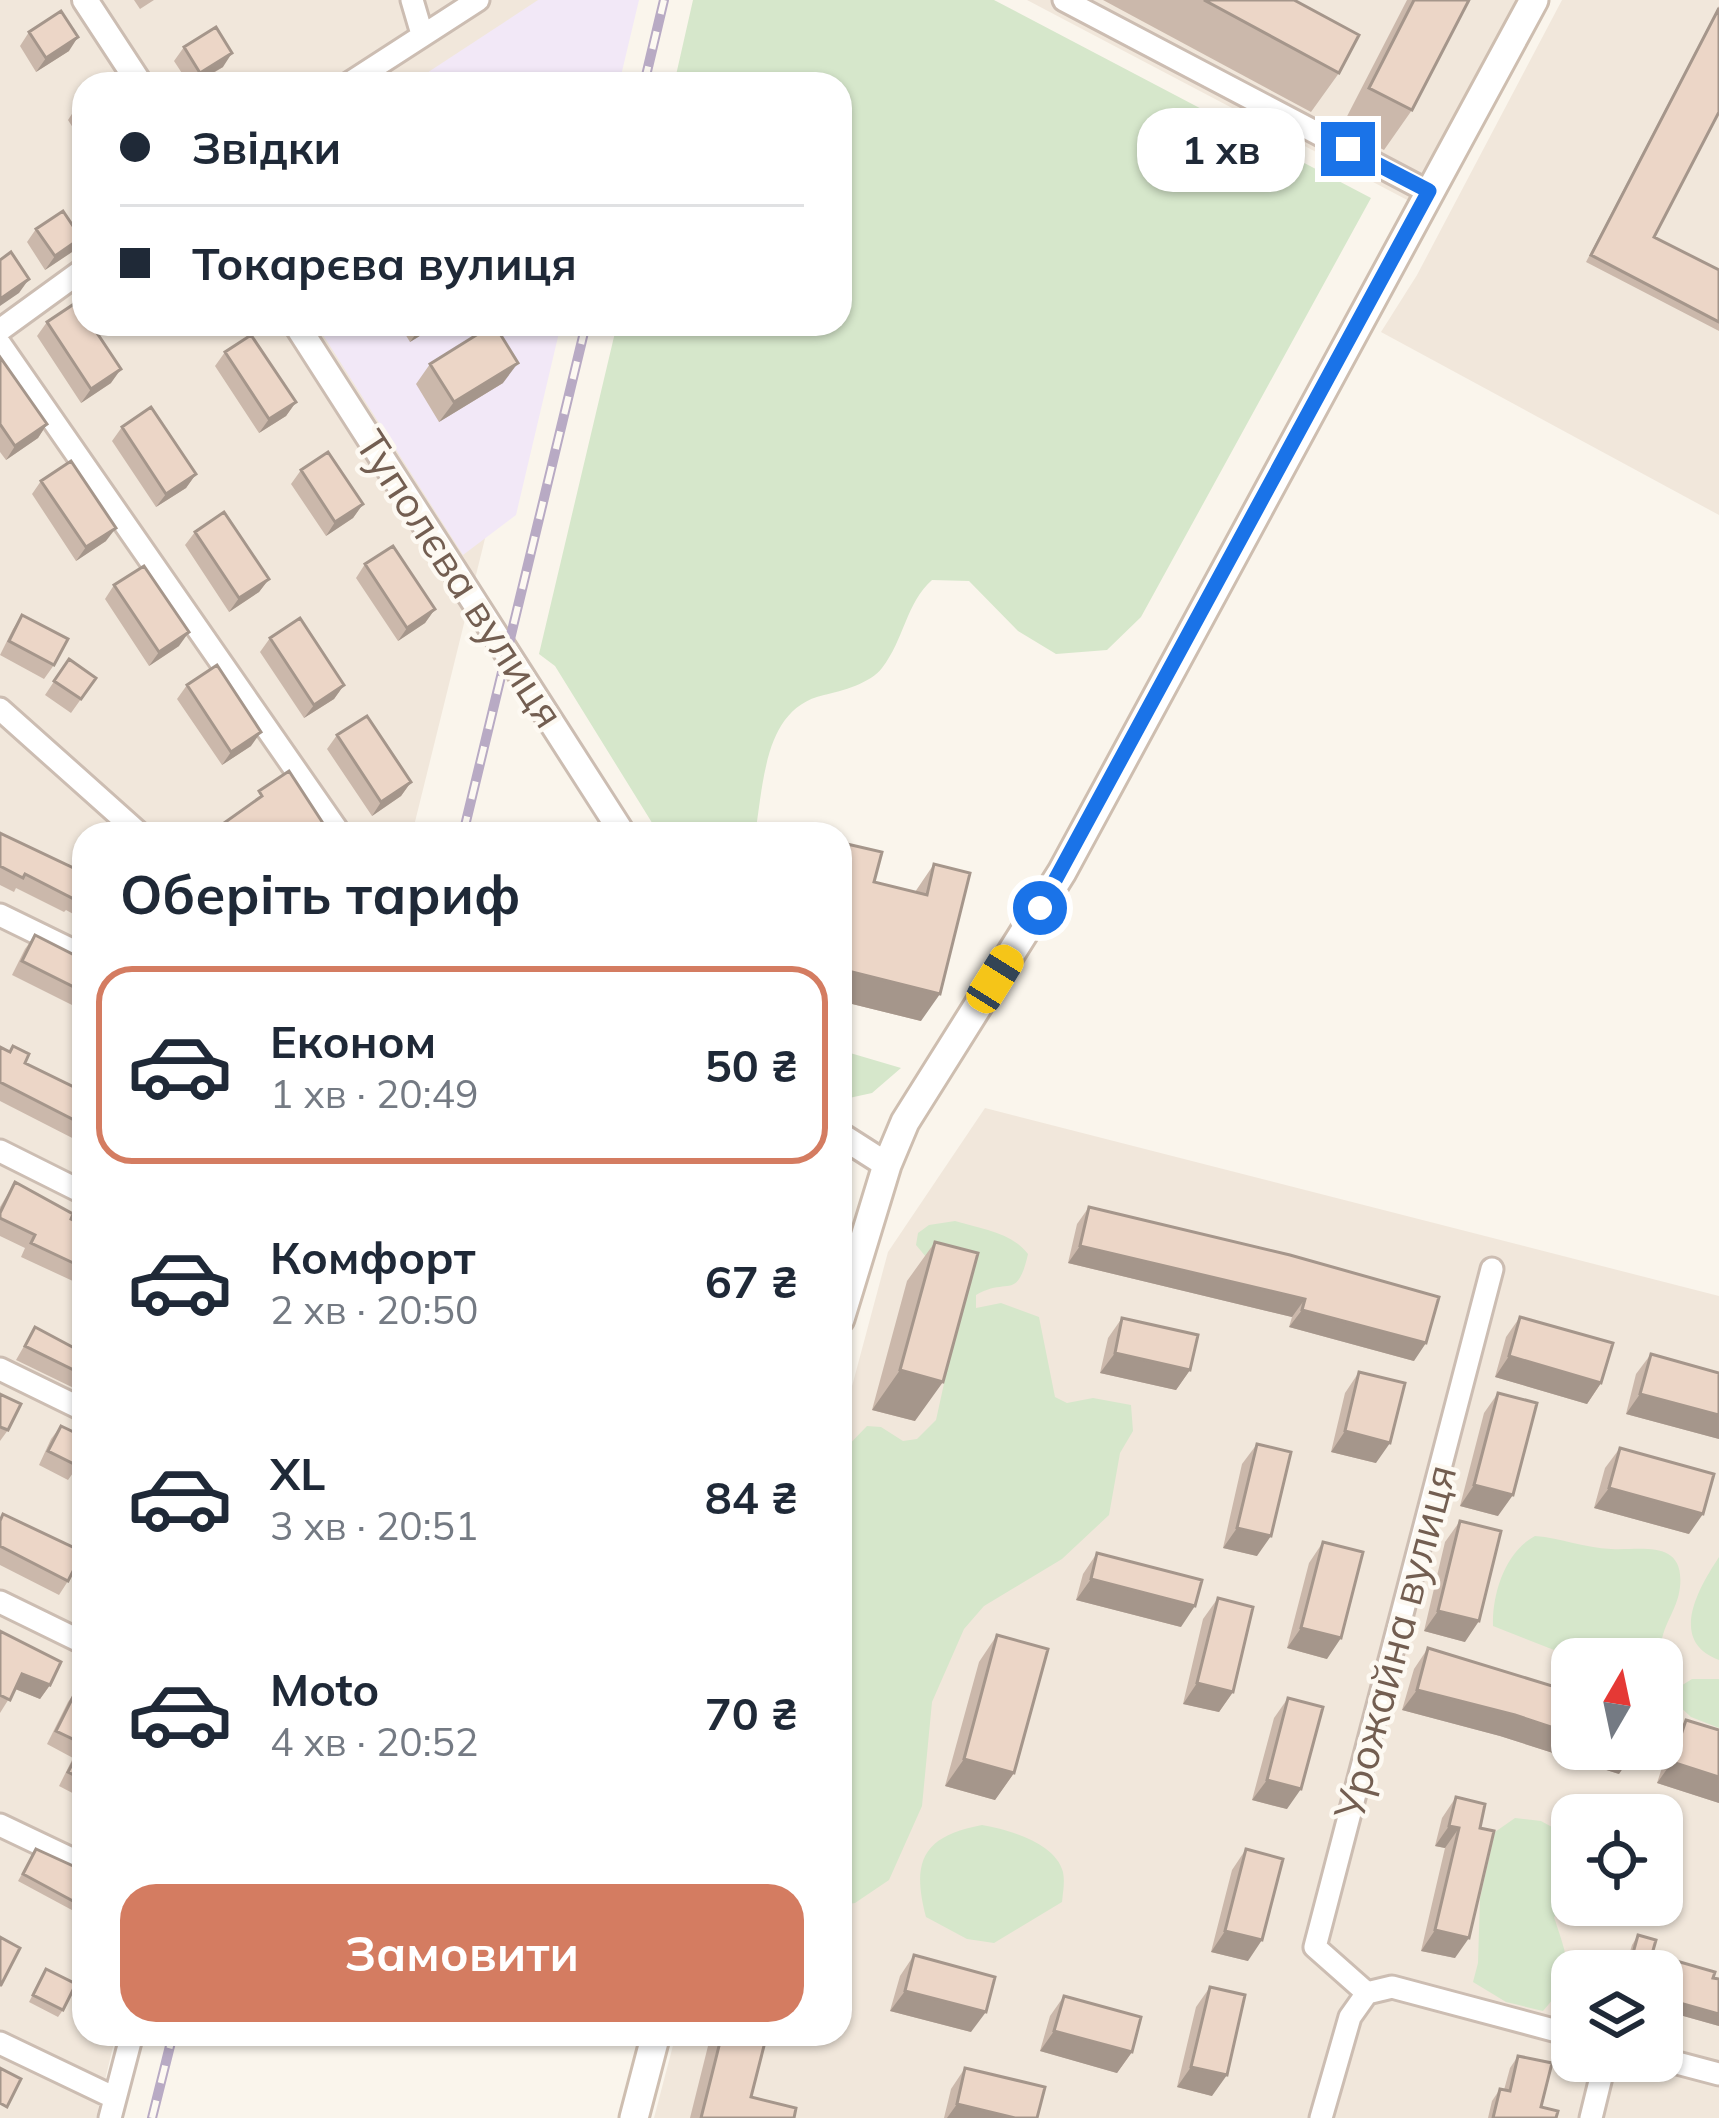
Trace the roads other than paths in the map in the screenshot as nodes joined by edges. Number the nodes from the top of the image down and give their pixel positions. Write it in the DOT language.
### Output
graph roads {
  1 [pos="85,0"];
  2 [pos="412,0"];
  3 [pos="478,0"];
  4 [pos="1064,0"];
  5 [pos="1534,0"];
  6 [pos="422,34"];
  7 [pos="132,72"];
  8 [pos="366,72"];
  9 [pos="1429,191"];
  10 [pos="72,278"];
  11 [pos="0,329"];
  12 [pos="304,336"];
  13 [pos="0,344"];
  14 [pos="0,709"];
  15 [pos="127,822"];
  16 [pos="332,822"];
  17 [pos="615,822"];
  18 [pos="0,915"];
  19 [pos="72,950"];
  20 [pos="852,1143"];
  21 [pos="0,1151"];
  22 [pos="887,1165"];
  23 [pos="72,1187"];
  24 [pos="1492,1269"];
  25 [pos="852,1279"];
  26 [pos="0,1369"];
  27 [pos="72,1404"];
  28 [pos="0,1602"];
  29 [pos="72,1637"];
  30 [pos="0,1825"];
  31 [pos="72,1859"];
  32 [pos="1367,1993"];
  33 [pos="1551,2029"];
  34 [pos="0,2043"];
  35 [pos="129,2046"];
  36 [pos="653,2046"];
  37 [pos="1683,2065"];
  38 [pos="1719,2074"];
  39 [pos="1600,2082"];
  40 [pos="112,2108"];
  41 [pos="634,2118"];
  42 [pos="1321,2118"];
  43 [pos="1591,2118"];
  1 -- 7 [label="street"];
  2 -- 6 [label="street"];
  3 -- 6 [label="street"];
  4 -- 9 [label="street"];
  5 -- 9 [label="main road"];
  6 -- 8 [label="street"];
  9 -- 22 [label="main road"];
  10 -- 11 [label="street"];
  12 -- 17 [label="street, Туполєва вулиця"];
  13 -- 16 [label="street"];
  14 -- 15 [label="street"];
  18 -- 19 [label="street"];
  20 -- 22 [label="street"];
  21 -- 23 [label="street"];
  22 -- 25 [label="main road"];
  24 -- 32 [label="street, Урожайна вулиця"];
  26 -- 27 [label="street"];
  28 -- 29 [label="street"];
  30 -- 31 [label="street"];
  32 -- 33 [label="street"];
  32 -- 42 [label="street"];
  34 -- 40 [label="street"];
  35 -- 40 [label="street"];
  36 -- 41 [label="main road"];
  37 -- 38 [label="street"];
  39 -- 43 [label="street"];
}
